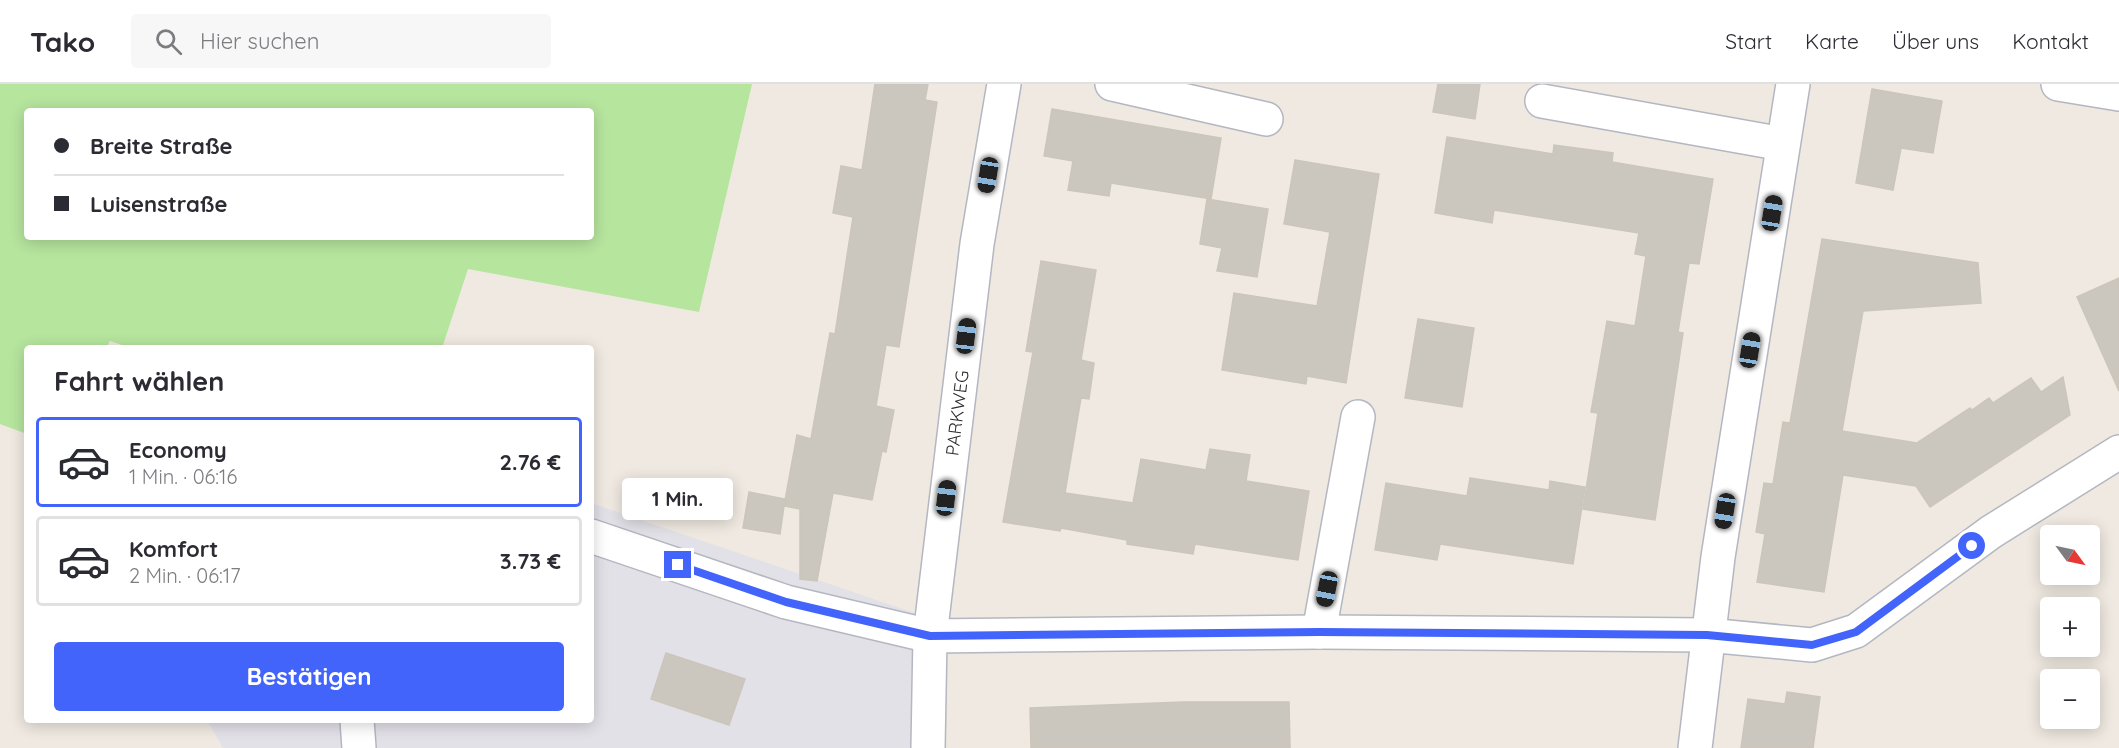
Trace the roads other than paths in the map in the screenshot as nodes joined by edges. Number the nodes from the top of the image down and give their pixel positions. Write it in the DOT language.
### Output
graph roads {
  1 [pos="1004,84"];
  2 [pos="1112,84"];
  3 [pos="1792,84"];
  4 [pos="2058,84"];
  5 [pos="2119,94"];
  6 [pos="1542,101"];
  7 [pos="1266,119"];
  8 [pos="1783,144"];
  9 [pos="1358,417"];
  10 [pos="2119,452"];
  11 [pos="594,537"];
  12 [pos="1319,632"];
  13 [pos="1707,635"];
  14 [pos="930,636"];
  15 [pos="357,723"];
  16 [pos="359,748"];
  17 [pos="928,748"];
  18 [pos="1695,748"];
  1 -- 14 [label="street, PARKWEG"];
  2 -- 7 [label="street"];
  3 -- 8 [label="street"];
  4 -- 5 [label="street"];
  6 -- 8 [label="street"];
  8 -- 13 [label="street"];
  9 -- 12 [label="street"];
  10 -- 13 [label="street"];
  11 -- 14 [label="street"];
  12 -- 13 [label="street"];
  12 -- 14 [label="street"];
  13 -- 18 [label="street"];
  14 -- 17 [label="street, PARKWEG"];
  15 -- 16 [label="street"];
}
